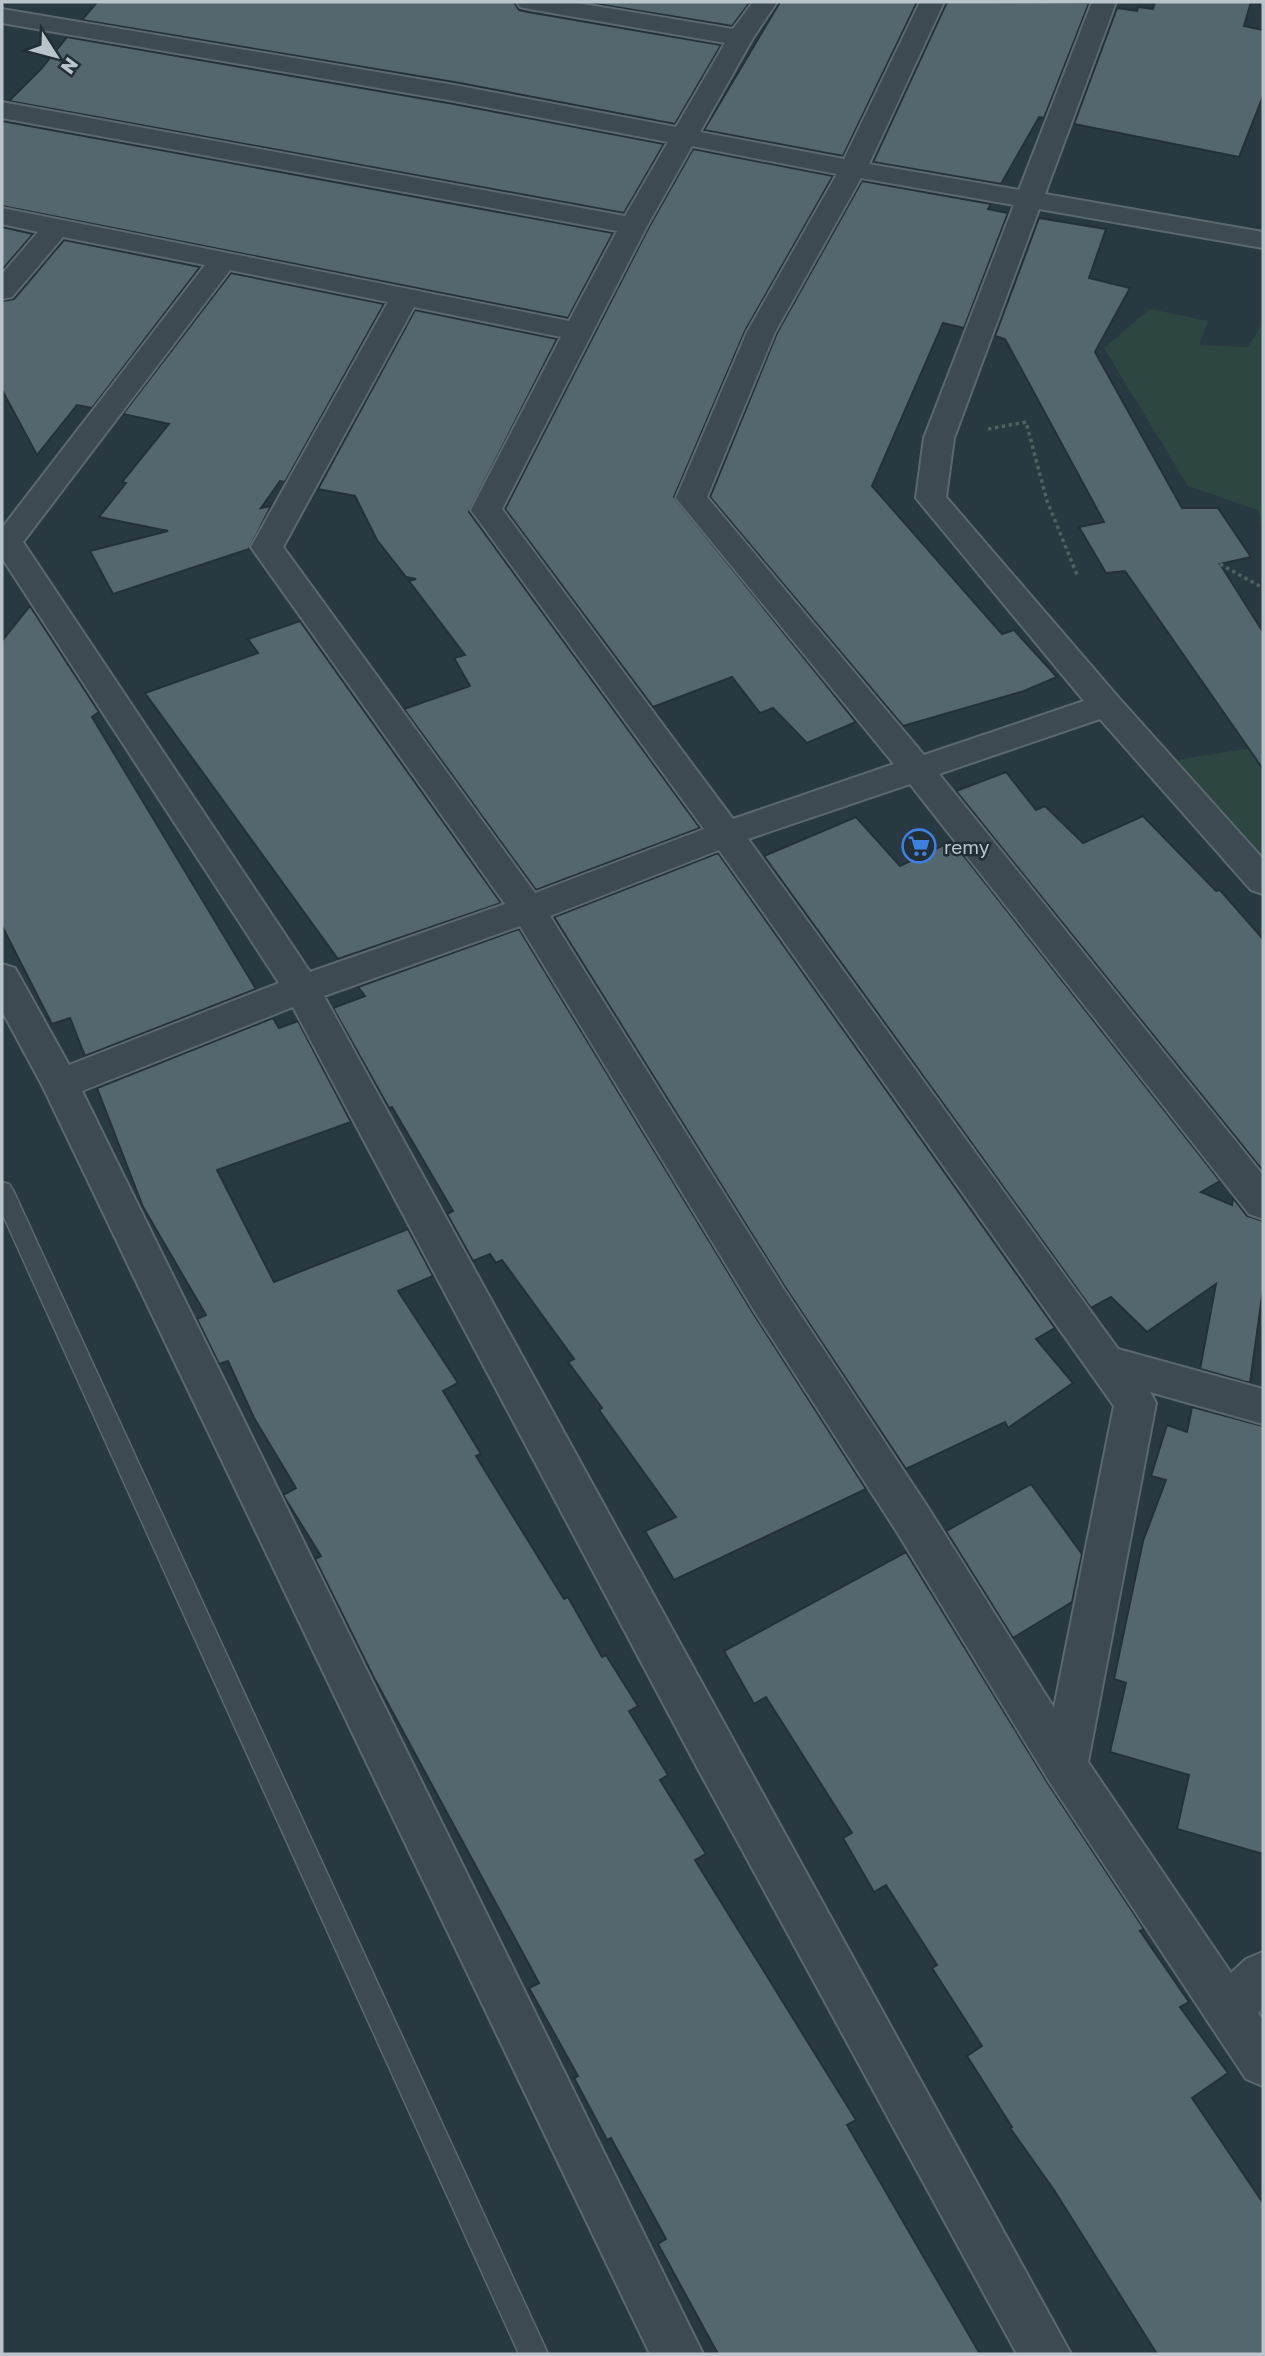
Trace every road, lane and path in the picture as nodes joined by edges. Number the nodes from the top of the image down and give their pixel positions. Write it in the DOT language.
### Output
graph roads {
  1 [pos="528,2"];
  2 [pos="765,2"];
  3 [pos="932,2"];
  4 [pos="1104,2"];
  5 [pos="2,16"];
  6 [pos="740,38"];
  7 [pos="2,110"];
  8 [pos="685,138"];
  9 [pos="853,169"];
  10 [pos="1031,198"];
  11 [pos="2,216"];
  12 [pos="633,226"];
  13 [pos="57,227"];
  14 [pos="1263,240"];
  15 [pos="223,261"];
  16 [pos="2,291"];
  17 [pos="405,297"];
  18 [pos="580,332"];
  19 [pos="939,438"];
  20 [pos="1220,564"];
  21 [pos="1078,577"];
  22 [pos="1263,588"];
  23 [pos="1106,705"];
  24 [pos="916,768"];
  25 [pos="726,834"];
  26 [pos="1263,881"];
  27 [pos="528,910"];
  28 [pos="2,978"];
  29 [pos="302,989"];
  30 [pos="60,1084"];
  31 [pos="2,1190"];
  32 [pos="1263,1203"];
  33 [pos="1105,1362"];
  34 [pos="1263,1406"];
  35 [pos="1065,1766"];
  36 [pos="1263,1976"];
  37 [pos="1227,2009"];
  38 [pos="1263,2062"];
  39 [pos="534,2354"];
  40 [pos="677,2354"];
  41 [pos="1045,2354"];
  1 -- 6 [label="street"];
  2 -- 6 [label="street"];
  3 -- 9 [label="street"];
  4 -- 10 [label="street"];
  5 -- 8 [label="street"];
  6 -- 8 [label="street"];
  7 -- 12 [label="street"];
  8 -- 9 [label="street"];
  8 -- 12 [label="street"];
  9 -- 10 [label="street"];
  9 -- 24 [label="street"];
  10 -- 14 [label="street"];
  10 -- 19 [label="street"];
  11 -- 13 [label="street"];
  12 -- 18 [label="street"];
  13 -- 15 [label="street"];
  13 -- 16 [label="street"];
  15 -- 17 [label="street"];
  15 -- 29 [label="street"];
  17 -- 18 [label="street"];
  17 -- 27 [label="street"];
  18 -- 25 [label="street"];
  19 -- 21 [label="path"];
  19 -- 23 [label="street"];
  20 -- 22 [label="path"];
  23 -- 24 [label="street"];
  23 -- 26 [label="street"];
  24 -- 25 [label="street"];
  24 -- 32 [label="street"];
  25 -- 27 [label="street"];
  25 -- 33 [label="street"];
  27 -- 29 [label="street"];
  27 -- 35 [label="street"];
  28 -- 30 [label="street"];
  29 -- 30 [label="street"];
  29 -- 41 [label="street"];
  30 -- 40 [label="street"];
  31 -- 39 [label="lane"];
  33 -- 34 [label="street"];
  33 -- 35 [label="street"];
  35 -- 37 [label="street"];
  36 -- 37 [label="street"];
  37 -- 38 [label="street"];
}
